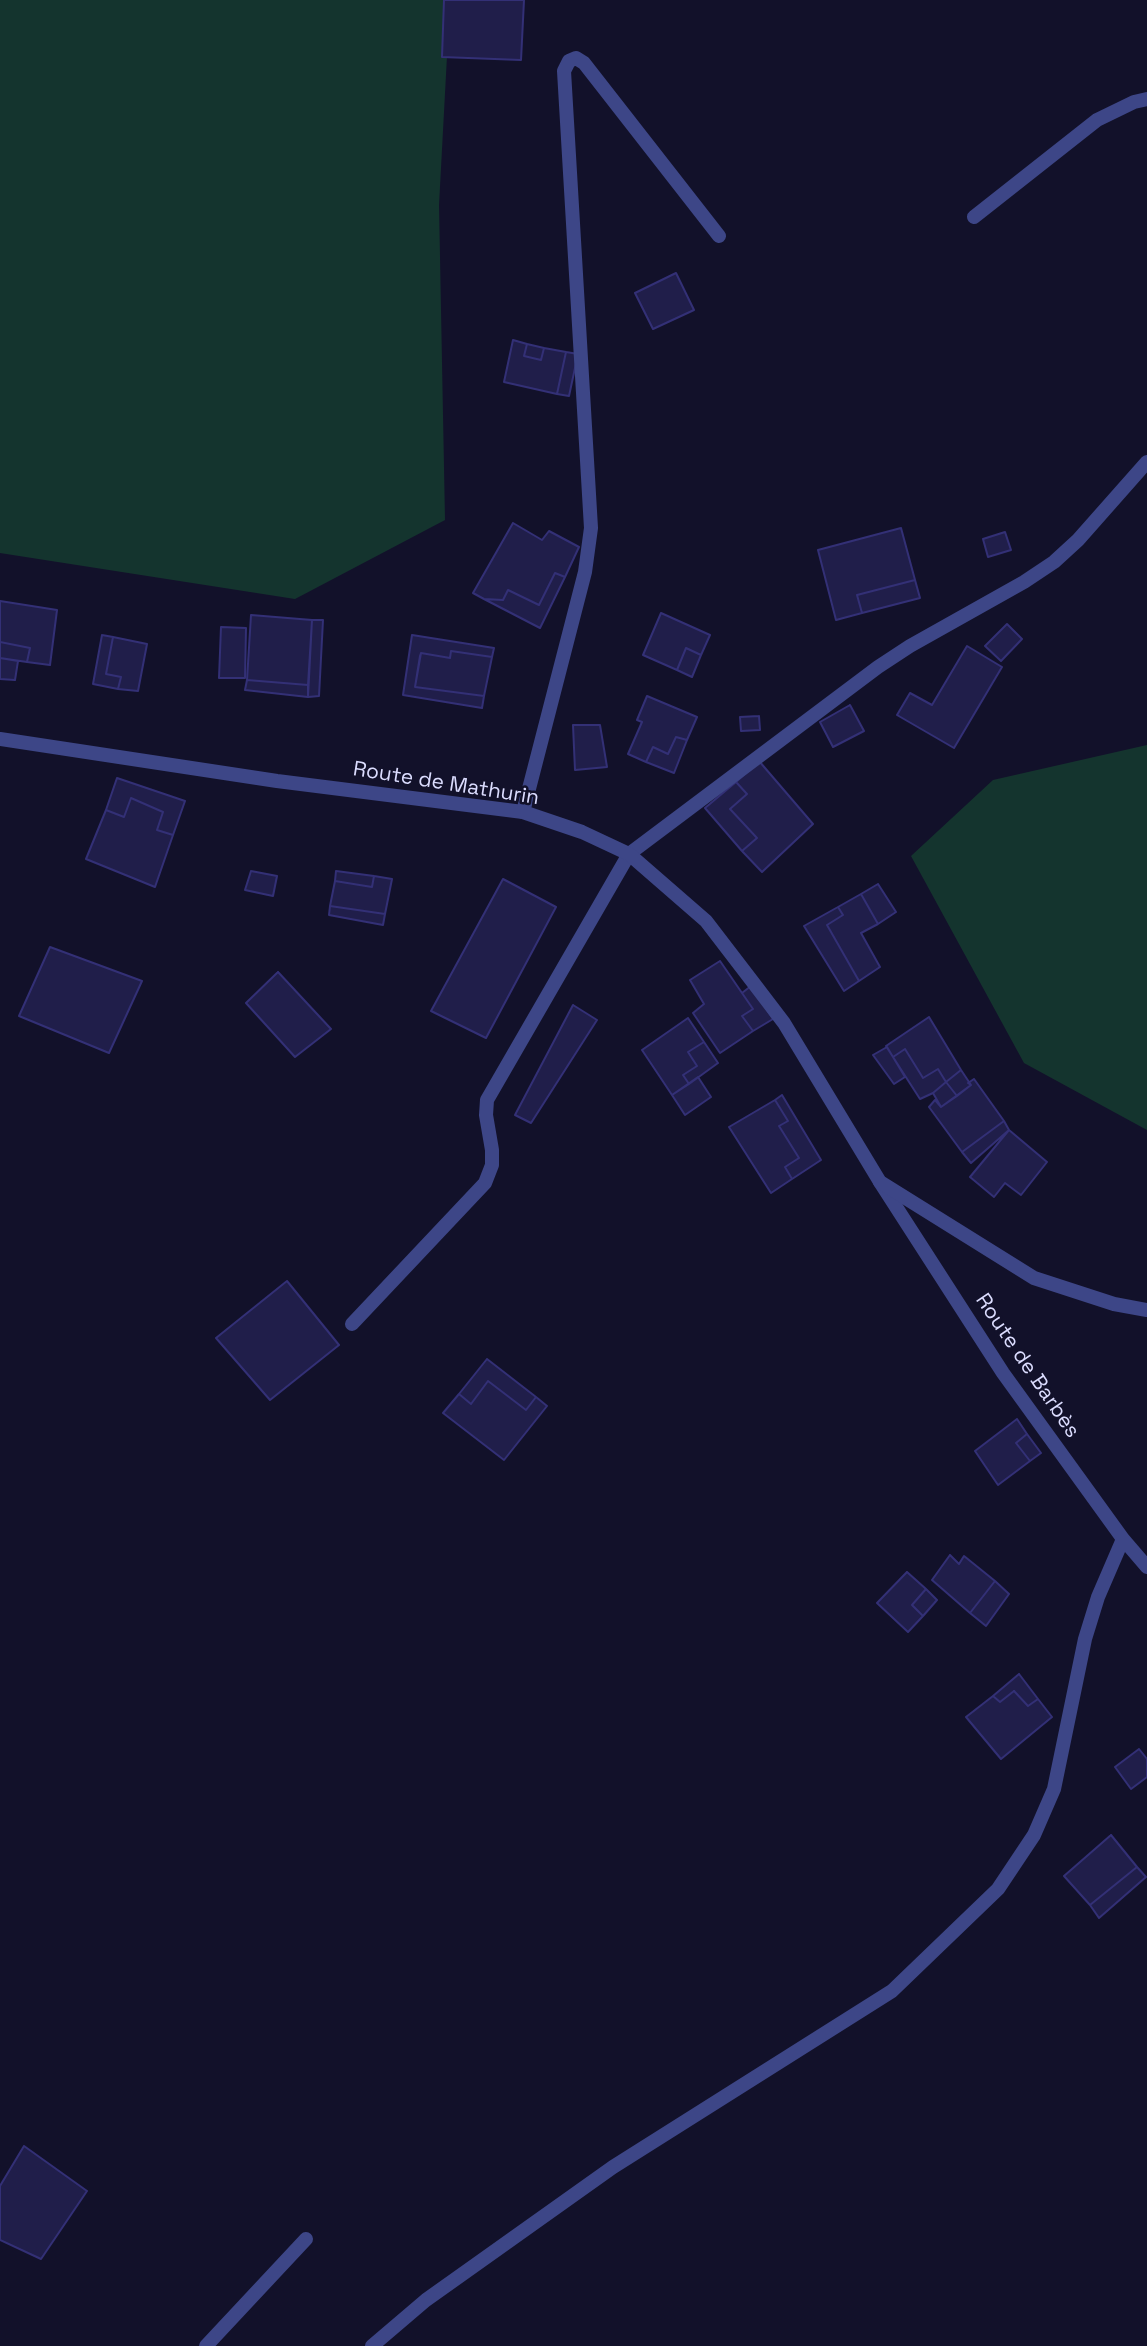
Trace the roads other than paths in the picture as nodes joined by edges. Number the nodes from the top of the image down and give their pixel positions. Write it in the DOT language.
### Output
graph roads {
  1 [pos="1147,99"];
  2 [pos="974,217"];
  3 [pos="719,236"];
  4 [pos="1147,462"];
  5 [pos="0,739"];
  6 [pos="523,812"];
  7 [pos="629,854"];
  8 [pos="880,1182"];
  9 [pos="1147,1310"];
  10 [pos="352,1324"];
  11 [pos="1123,1539"];
  12 [pos="1147,1567"];
  13 [pos="306,2239"];
  14 [pos="206,2346"];
  15 [pos="372,2346"];
  1 -- 2 [label="street"];
  3 -- 6 [label="street"];
  4 -- 7 [label="street"];
  5 -- 6 [label="street, Route de Mathurin"];
  6 -- 7 [label="street, Route de Mathurin"];
  7 -- 8 [label="street, Route de Mathurin"];
  7 -- 10 [label="street"];
  8 -- 9 [label="street, Route de Mathurin"];
  8 -- 11 [label="street, Route de Barbès"];
  11 -- 12 [label="street, Route de Barbès"];
  11 -- 15 [label="street"];
  13 -- 14 [label="street"];
}
